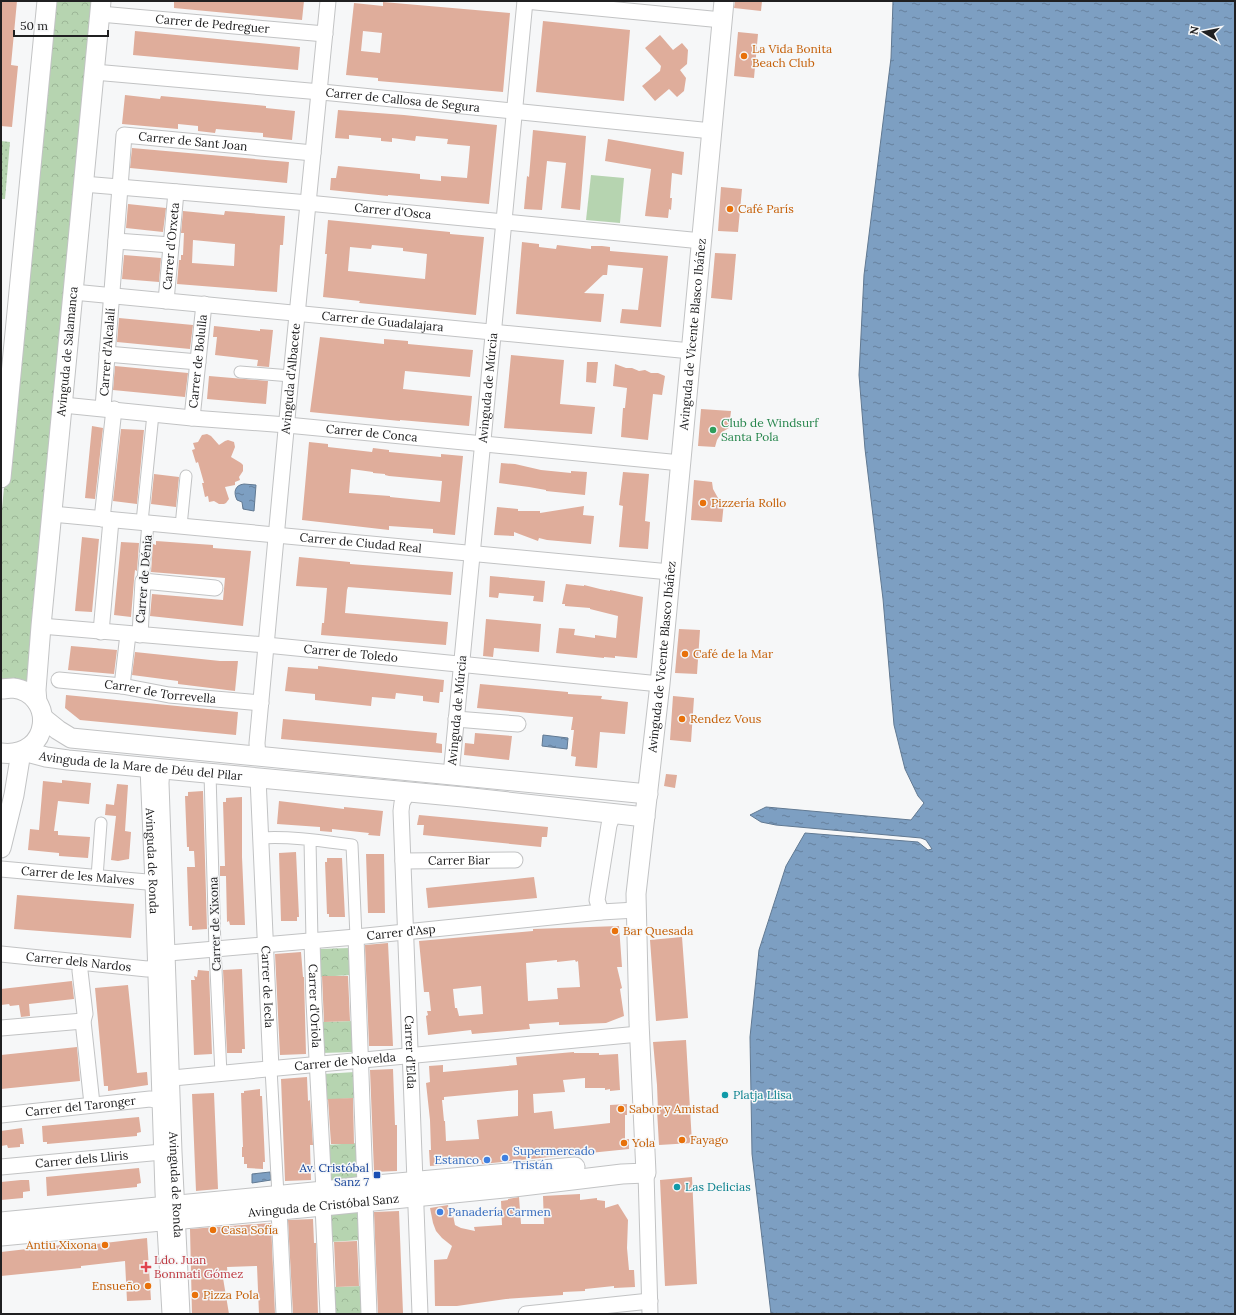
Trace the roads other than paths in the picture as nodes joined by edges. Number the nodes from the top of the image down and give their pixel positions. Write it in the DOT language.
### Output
graph roads {
  1 [pos="47,1"];
  2 [pos="328,1"];
  3 [pos="525,1"];
  4 [pos="724,1"];
  5 [pos="101,7"];
  6 [pos="722,20"];
  7 [pos="325,34"];
  8 [pos="94,72"];
  9 [pos="319,92"];
  10 [pos="514,111"];
  11 [pos="712,130"];
  12 [pos="313,153"];
  13 [pos="84,184"];
  14 [pos="120,187"];
  15 [pos="176,192"];
  16 [pos="308,203"];
  17 [pos="504,221"];
  18 [pos="116,241"];
  19 [pos="702,241"];
  20 [pos="171,245"];
  21 [pos="73,292"];
  22 [pos="112,296"];
  23 [pos="166,301"];
  24 [pos="204,304"];
  25 [pos="297,314"];
  26 [pos="494,333"];
  27 [pos="691,351"];
  28 [pos="107,354"];
  29 [pos="198,362"];
  30 [pos="240,372"];
  31 [pos="291,376"];
  32 [pos="63,405"];
  33 [pos="109,409"];
  34 [pos="153,414"];
  35 [pos="192,418"];
  36 [pos="287,425"];
  37 [pos="483,443"];
  38 [pos="681,462"];
  39 [pos="186,476"];
  40 [pos="1,478"];
  41 [pos="52,514"];
  42 [pos="107,519"];
  43 [pos="145,523"];
  44 [pos="181,526"];
  45 [pos="277,535"];
  46 [pos="472,553"];
  47 [pos="670,572"];
  48 [pos="143,581"];
  49 [pos="215,588"];
  50 [pos="41,626"];
  51 [pos="100,632"];
  52 [pos="134,634"];
  53 [pos="266,645"];
  54 [pos="461,663"];
  55 [pos="59,680"];
  56 [pos="660,684"];
  57 [pos="122,686"];
  58 [pos="1,689"];
  59 [pos="261,703"];
  60 [pos="40,710"];
  61 [pos="456,719"];
  62 [pos="518,724"];
  63 [pos="156,747"];
  64 [pos="22,752"];
  65 [pos="1,753"];
  66 [pos="258,756"];
  67 [pos="46,757"];
  68 [pos="155,769"];
  69 [pos="210,774"];
  70 [pos="451,775"];
  71 [pos="258,778"];
  72 [pos="408,792"];
  73 [pos="648,794"];
  74 [pos="438,795"];
  75 [pos="9,807"];
  76 [pos="616,813"];
  77 [pos="646,817"];
  78 [pos="101,823"];
  79 [pos="260,838"];
  80 [pos="310,840"];
  81 [pos="1,848"];
  82 [pos="515,860"];
  83 [pos="403,861"];
  84 [pos="1,869"];
  85 [pos="97,877"];
  86 [pos="153,884"];
  87 [pos="636,910"];
  88 [pos="601,912"];
  89 [pos="406,931"];
  90 [pos="356,937"];
  91 [pos="312,941"];
  92 [pos="265,945"];
  93 [pos="215,949"];
  94 [pos="1,954"];
  95 [pos="159,958"];
  96 [pos="81,962"];
  97 [pos="84,1021"];
  98 [pos="1,1028"];
  99 [pos="639,1034"];
  100 [pos="410,1056"];
  101 [pos="360,1061"];
  102 [pos="318,1065"];
  103 [pos="271,1069"];
  104 [pos="221,1074"];
  105 [pos="165,1079"];
  106 [pos="161,1101"];
  107 [pos="92,1104"];
  108 [pos="1,1115"];
  109 [pos="162,1152"];
  110 [pos="1,1167"];
  111 [pos="646,1167"];
  112 [pos="415,1189"];
  113 [pos="365,1194"];
  114 [pos="323,1199"];
  115 [pos="279,1203"];
  116 [pos="171,1213"];
  117 [pos="1,1222"];
  118 [pos="1,1236"];
  119 [pos="650,1307"];
  120 [pos="170,1314"];
  121 [pos="182,1314"];
  122 [pos="284,1314"];
  123 [pos="328,1314"];
  124 [pos="369,1314"];
  125 [pos="420,1314"];
  126 [pos="526,1314"];
  1 -- 40 [label="street"];
  2 -- 7 [label="street, Avinguda d'Albacete"];
  3 -- 6 [label="street"];
  3 -- 10 [label="street, Avinguda de Múrcia"];
  4 -- 6 [label="street, Avinguda de Vicente Blasco Ibáñez"];
  5 -- 7 [label="street, Carrer de Pedreguer"];
  5 -- 8 [label="street, Avinguda de Salamanca"];
  6 -- 11 [label="street, Avinguda de Vicente Blasco Ibáñez"];
  7 -- 9 [label="street, Avinguda d'Albacete"];
  8 -- 9 [label="street, Carrer de Callosa de Segura"];
  8 -- 13 [label="street, Avinguda de Salamanca"];
  9 -- 10 [label="street, Carrer de Callosa de Segura"];
  9 -- 12 [label="street, Avinguda d'Albacete"];
  10 -- 11 [label="street, Carrer de Callosa de Segura"];
  10 -- 17 [label="street, Avinguda de Múrcia"];
  11 -- 19 [label="street, Avinguda de Vicente Blasco Ibáñez"];
  12 -- 14 [label="street, Carrer de Sant Joan"];
  12 -- 16 [label="street, Avinguda d'Albacete"];
  13 -- 14 [label="street, Carrer d'Osca"];
  13 -- 21 [label="street, Avinguda de Salamanca"];
  14 -- 15 [label="street, Carrer d'Osca"];
  14 -- 18 [label="street, Carrer d'Alcalalí"];
  15 -- 16 [label="street, Carrer d'Osca"];
  15 -- 20 [label="street, Carrer d'Orxeta"];
  16 -- 17 [label="street, Carrer d'Osca"];
  16 -- 25 [label="street, Avinguda d'Albacete"];
  17 -- 19 [label="street, Carrer d'Osca"];
  17 -- 26 [label="street, Avinguda de Múrcia"];
  18 -- 20 [label="street"];
  18 -- 22 [label="street, Carrer d'Alcalalí"];
  19 -- 27 [label="street, Avinguda de Vicente Blasco Ibáñez"];
  20 -- 23 [label="street, Carrer d'Orxeta"];
  21 -- 22 [label="street, Carrer de Guadalajara"];
  21 -- 32 [label="street, Avinguda de Salamanca"];
  22 -- 23 [label="street, Carrer de Guadalajara"];
  22 -- 28 [label="street, Carrer d'Alcalalí"];
  23 -- 24 [label="street, Carrer de Guadalajara"];
  24 -- 25 [label="street, Carrer de Guadalajara"];
  24 -- 29 [label="street, Carrer de Bolulla"];
  25 -- 26 [label="street, Carrer de Guadalajara"];
  25 -- 31 [label="street, Avinguda d'Albacete"];
  26 -- 27 [label="street, Carrer de Guadalajara"];
  26 -- 37 [label="street, Avinguda de Múrcia"];
  27 -- 38 [label="street, Avinguda de Vicente Blasco Ibáñez"];
  28 -- 29 [label="street"];
  28 -- 33 [label="street, Carrer d'Alcalalí"];
  29 -- 35 [label="street, Carrer de Bolulla"];
  30 -- 31 [label="street"];
  31 -- 36 [label="street, Avinguda d'Albacete"];
  32 -- 33 [label="street, Carrer de Conca"];
  32 -- 41 [label="street, Avinguda de Salamanca"];
  33 -- 34 [label="street, Carrer de Conca"];
  33 -- 42 [label="street, Carrer d'Alcalalí"];
  34 -- 35 [label="street, Carrer de Conca"];
  34 -- 43 [label="street, Carrer de Dénia"];
  35 -- 36 [label="street, Carrer de Conca"];
  36 -- 37 [label="street, Carrer de Conca"];
  36 -- 45 [label="street, Avinguda d'Albacete"];
  37 -- 38 [label="street, Carrer de Conca"];
  37 -- 46 [label="street, Avinguda de Múrcia"];
  38 -- 47 [label="street, Avinguda de Vicente Blasco Ibáñez"];
  39 -- 44 [label="street"];
  41 -- 42 [label="street, Carrer de Ciudad Real"];
  41 -- 50 [label="street, Avinguda de Salamanca"];
  42 -- 43 [label="street, Carrer de Ciudad Real"];
  42 -- 51 [label="street, Carrer d'Alcalalí"];
  43 -- 44 [label="street, Carrer de Ciudad Real"];
  43 -- 48 [label="street, Carrer de Dénia"];
  44 -- 45 [label="street, Carrer de Ciudad Real"];
  45 -- 46 [label="street, Carrer de Ciudad Real"];
  45 -- 53 [label="street, Avinguda d'Albacete"];
  46 -- 47 [label="street, Carrer de Ciudad Real"];
  46 -- 54 [label="street, Avinguda de Múrcia"];
  47 -- 56 [label="street, Avinguda de Vicente Blasco Ibáñez"];
  48 -- 49 [label="street"];
  48 -- 52 [label="street, Carrer de Dénia"];
  50 -- 51 [label="street, Carrer de Toledo"];
  50 -- 60 [label="street, Avinguda de Salamanca"];
  51 -- 52 [label="street, Carrer de Toledo"];
  52 -- 53 [label="street, Carrer de Toledo"];
  52 -- 57 [label="street, Carrer de Dénia"];
  53 -- 54 [label="street, Carrer de Toledo"];
  53 -- 59 [label="street, Avinguda d'Albacete"];
  54 -- 56 [label="street, Carrer de Toledo"];
  54 -- 61 [label="street, Avinguda de Múrcia"];
  55 -- 57 [label="street, Carrer de Torrevella"];
  56 -- 73 [label="street, Avinguda de Vicente Blasco Ibáñez"];
  57 -- 59 [label="street, Carrer de Torrevella"];
  58 -- 60 [label="street, Avinguda de la Mare de Déu del Pilar"];
  59 -- 66 [label="street, Avinguda d'Albacete"];
  60 -- 63 [label="street, Avinguda de la Mare de Déu del Pilar"];
  60 -- 64 [label="street, Avinguda de Salamanca"];
  61 -- 62 [label="street"];
  61 -- 70 [label="street, Avinguda de Múrcia"];
  63 -- 66 [label="street, Avinguda de la Mare de Déu del Pilar"];
  63 -- 68 [label="street"];
  64 -- 65 [label="street, Avinguda de la Mare de Déu del Pilar"];
  64 -- 67 [label="street, Avinguda de la Mare de Déu del Pilar"];
  64 -- 75 [label="street"];
  65 -- 75 [label="street"];
  66 -- 70 [label="street, Avinguda de la Mare de Déu del Pilar"];
  66 -- 71 [label="street, Avinguda de la Mare de Déu del Pilar"];
  67 -- 68 [label="street, Avinguda de la Mare de Déu del Pilar"];
  67 -- 75 [label="street"];
  68 -- 69 [label="street, Avinguda de la Mare de Déu del Pilar"];
  68 -- 86 [label="street, Avinguda de Ronda"];
  68 -- 95 [label="street, Avinguda de Ronda"];
  69 -- 71 [label="street, Avinguda de la Mare de Déu del Pilar"];
  69 -- 93 [label="street, Carrer de Xixona"];
  70 -- 73 [label="street, Avinguda de la Mare de Déu del Pilar"];
  70 -- 74 [label="street"];
  71 -- 72 [label="street, Avinguda de la Mare de Déu del Pilar"];
  71 -- 79 [label="street, Carrer de Iecla"];
  72 -- 74 [label="street, Avinguda de la Mare de Déu del Pilar"];
  72 -- 83 [label="street, Carrer d'Elda"];
  73 -- 77 [label="street, Avinguda de Vicente Blasco Ibáñez"];
  74 -- 76 [label="street, Avinguda de la Mare de Déu del Pilar"];
  75 -- 81 [label="street"];
  76 -- 77 [label="street, Avinguda de la Mare de Déu del Pilar"];
  76 -- 88 [label="street"];
  77 -- 87 [label="street, Avinguda de Vicente Blasco Ibáñez"];
  78 -- 85 [label="street"];
  79 -- 80 [label="street"];
  79 -- 92 [label="street, Carrer de Iecla"];
  80 -- 90 [label="street"];
  80 -- 91 [label="street"];
  82 -- 83 [label="street, Carrer Biar"];
  83 -- 89 [label="street, Carrer d'Elda"];
  84 -- 85 [label="street, Carrer de les Malves"];
  85 -- 86 [label="street, Carrer de les Malves"];
  86 -- 95 [label="street, Avinguda de Ronda"];
  87 -- 88 [label="street, Carrer d'Asp"];
  87 -- 99 [label="street, Avinguda de Vicente Blasco Ibáñez"];
  88 -- 89 [label="street, Carrer d'Asp"];
  89 -- 90 [label="street, Carrer d'Asp"];
  89 -- 100 [label="street, Carrer d'Elda"];
  90 -- 91 [label="street, Carrer d'Asp"];
  90 -- 101 [label="street"];
  91 -- 92 [label="street, Carrer d'Asp"];
  91 -- 102 [label="street, Carrer d'Oriola"];
  92 -- 93 [label="street, Carrer d'Asp"];
  92 -- 103 [label="street, Carrer de Iecla"];
  93 -- 95 [label="street, Carrer d'Asp"];
  93 -- 104 [label="street, Carrer de Xixona"];
  94 -- 96 [label="street, Carrer dels Nardos"];
  95 -- 96 [label="street, Carrer dels Nardos"];
  95 -- 105 [label="street, Avinguda de Ronda"];
  96 -- 97 [label="street"];
  97 -- 98 [label="street"];
  97 -- 107 [label="street"];
  99 -- 100 [label="street, Carrer de Novelda"];
  99 -- 111 [label="street, Avinguda de Vicente Blasco Ibáñez"];
  100 -- 101 [label="street, Carrer de Novelda"];
  100 -- 112 [label="street, Carrer d'Elda"];
  101 -- 102 [label="street, Carrer de Novelda"];
  101 -- 113 [label="street"];
  102 -- 103 [label="street, Carrer de Novelda"];
  102 -- 114 [label="street, Carrer d'Oriola"];
  103 -- 104 [label="street, Carrer de Novelda"];
  103 -- 115 [label="street, Carrer de Iecla"];
  104 -- 105 [label="street, Carrer de Novelda"];
  105 -- 106 [label="street, Avinguda de Ronda"];
  105 -- 116 [label="street, Avinguda de Ronda"];
  106 -- 107 [label="street, Carrer del Taronger"];
  106 -- 109 [label="street, Avinguda de Ronda"];
  107 -- 108 [label="street, Carrer del Taronger"];
  109 -- 110 [label="street, Carrer dels Lliris"];
  109 -- 116 [label="street, Avinguda de Ronda"];
  111 -- 112 [label="street, Avinguda de Cristóbal Sanz"];
  111 -- 119 [label="street, Avinguda de Vicente Blasco Ibáñez"];
  112 -- 113 [label="street, Avinguda de Cristóbal Sanz"];
  112 -- 125 [label="street, Carrer d'Elda"];
  113 -- 114 [label="street, Avinguda de Cristóbal Sanz"];
  113 -- 124 [label="street"];
  114 -- 115 [label="street, Avinguda de Cristóbal Sanz"];
  114 -- 123 [label="street, Carrer d'Oriola"];
  115 -- 116 [label="street, Avinguda de Cristóbal Sanz"];
  115 -- 122 [label="street, Carrer de Iecla"];
  116 -- 117 [label="street, Avinguda de Cristóbal Sanz"];
  116 -- 118 [label="street, Avinguda de Cristóbal Sanz"];
  116 -- 120 [label="street, Avinguda de Ronda"];
  116 -- 121 [label="street, Avinguda de Ronda"];
  119 -- 126 [label="street"];
}
